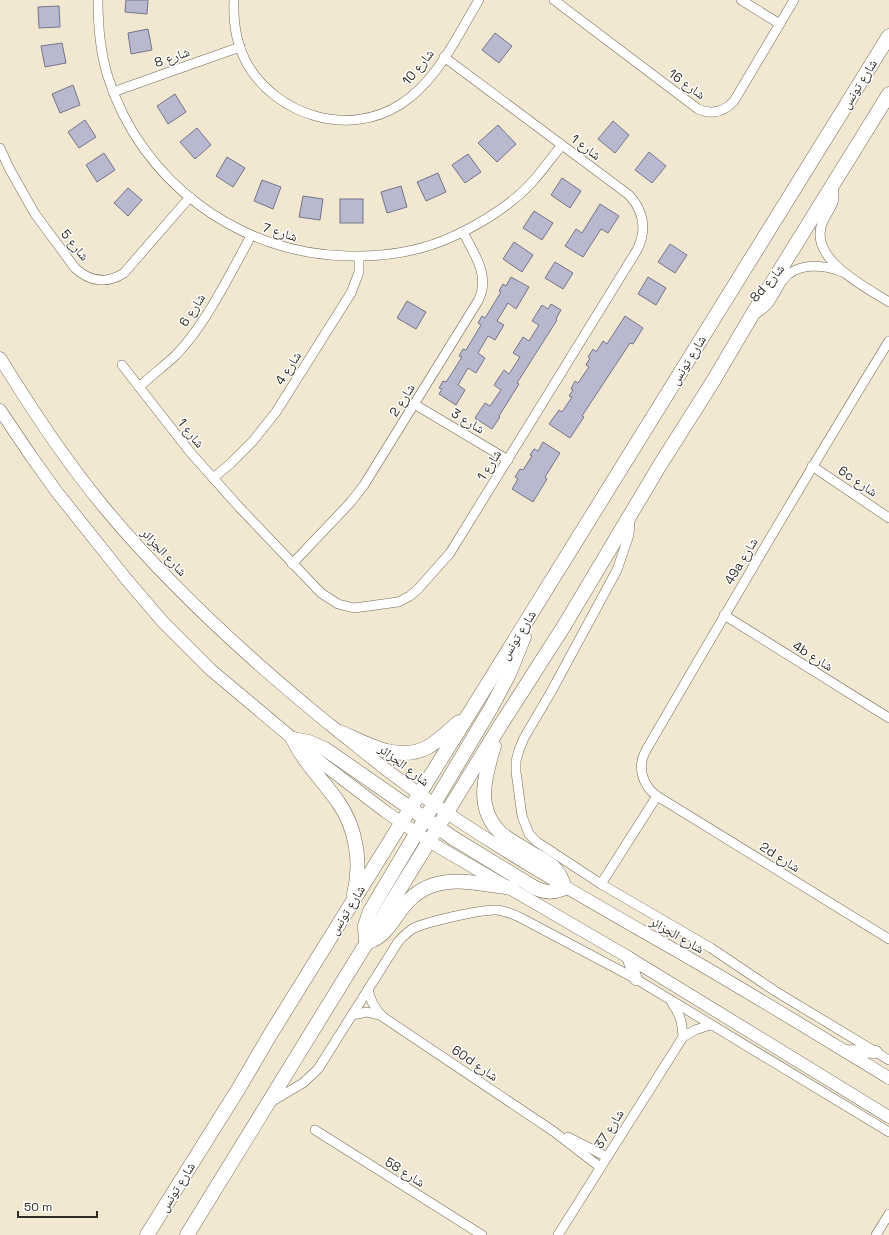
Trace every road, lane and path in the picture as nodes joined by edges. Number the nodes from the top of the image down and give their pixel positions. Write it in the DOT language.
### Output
graph roads {
  1 [pos="98,0"];
  2 [pos="234,0"];
  3 [pos="479,0"];
  4 [pos="554,0"];
  5 [pos="741,0"];
  6 [pos="794,0"];
  7 [pos="780,24"];
  8 [pos="889,36"];
  9 [pos="240,47"];
  10 [pos="444,57"];
  11 [pos="113,92"];
  12 [pos="889,94"];
  13 [pos="562,145"];
  14 [pos="0,148"];
  15 [pos="832,186"];
  16 [pos="190,197"];
  17 [pos="463,232"];
  18 [pos="252,236"];
  19 [pos="359,257"];
  20 [pos="848,275"];
  21 [pos="889,302"];
  22 [pos="752,315"];
  23 [pos="889,341"];
  24 [pos="0,358"];
  25 [pos="122,365"];
  26 [pos="139,387"];
  27 [pos="414,404"];
  28 [pos="0,410"];
  29 [pos="508,460"];
  30 [pos="812,466"];
  31 [pos="213,478"];
  32 [pos="630,514"];
  33 [pos="889,518"];
  34 [pos="292,564"];
  35 [pos="532,612"];
  36 [pos="724,615"];
  37 [pos="470,712"];
  38 [pos="889,718"];
  39 [pos="500,726"];
  40 [pos="340,732"];
  41 [pos="293,739"];
  42 [pos="419,794"];
  43 [pos="657,796"];
  44 [pos="434,804"];
  45 [pos="410,808"];
  46 [pos="447,813"];
  47 [pos="426,819"];
  48 [pos="402,822"];
  49 [pos="438,828"];
  50 [pos="417,833"];
  51 [pos="430,842"];
  52 [pos="601,884"];
  53 [pos="512,888"];
  54 [pos="565,888"];
  55 [pos="353,901"];
  56 [pos="889,939"];
  57 [pos="366,943"];
  58 [pos="628,957"];
  59 [pos="636,979"];
  60 [pos="368,989"];
  61 [pos="669,999"];
  62 [pos="352,1015"];
  63 [pos="383,1017"];
  64 [pos="710,1024"];
  65 [pos="682,1037"];
  66 [pos="844,1050"];
  67 [pos="876,1052"];
  68 [pos="889,1060"];
  69 [pos="889,1078"];
  70 [pos="269,1102"];
  71 [pos="889,1117"];
  72 [pos="315,1130"];
  73 [pos="554,1131"];
  74 [pos="889,1132"];
  75 [pos="607,1157"];
  76 [pos="600,1167"];
  77 [pos="889,1214"];
  78 [pos="147,1235"];
  79 [pos="187,1235"];
  80 [pos="482,1235"];
  81 [pos="558,1235"];
  82 [pos="876,1235"];
  1 -- 11 [label="street, شارع 7"];
  2 -- 9 [label="street, شارع 10"];
  3 -- 10 [label="street, شارع 10"];
  4 -- 7 [label="street, شارع 16"];
  5 -- 7 [label="street"];
  6 -- 7 [label="street, شارع 16"];
  8 -- 35 [label="main road, شارع تونس"];
  9 -- 10 [label="street, شارع 10"];
  9 -- 11 [label="street, شارع 8"];
  10 -- 13 [label="street, شارع 1"];
  11 -- 16 [label="street, شارع 7"];
  12 -- 15 [label="main road"];
  13 -- 17 [label="street, شارع 7"];
  13 -- 29 [label="street, شارع 1"];
  14 -- 16 [label="street, شارع 5"];
  15 -- 20 [label="street, 8d شارع"];
  15 -- 22 [label="main road"];
  16 -- 18 [label="street, شارع 7"];
  17 -- 19 [label="street, شارع 7"];
  17 -- 27 [label="street, شارع 2"];
  18 -- 19 [label="street, شارع 7"];
  18 -- 26 [label="street, شارع 6"];
  19 -- 31 [label="street, شارع 4"];
  20 -- 21 [label="street, 8d شارع"];
  20 -- 22 [label="street, 8d شارع"];
  22 -- 32 [label="main road"];
  23 -- 30 [label="street, 49a شارع"];
  24 -- 40 [label="main road, شارع الجزائر"];
  25 -- 26 [label="street, شارع 1"];
  26 -- 31 [label="street, شارع 1"];
  27 -- 29 [label="street, شارع 3"];
  27 -- 34 [label="street, شارع 2"];
  28 -- 41 [label="main road"];
  29 -- 34 [label="street, شارع 1"];
  30 -- 33 [label="street, 6c شارع"];
  30 -- 36 [label="street, 49a شارع"];
  31 -- 34 [label="street, شارع 1"];
  32 -- 39 [label="main road"];
  32 -- 52 [label="street"];
  35 -- 37 [label="main road, شارع تونس"];
  35 -- 44 [label="main road"];
  36 -- 38 [label="street, 4b شارع"];
  36 -- 43 [label="street, 49a شارع"];
  37 -- 40 [label="main road"];
  37 -- 42 [label="main road, شارع تونس"];
  39 -- 46 [label="main road"];
  39 -- 54 [label="main road"];
  40 -- 42 [label="main road, شارع الجزائر"];
  41 -- 45 [label="main road"];
  41 -- 48 [label="main road"];
  41 -- 55 [label="main road"];
  42 -- 44 [label="main road, شارع الجزائر"];
  42 -- 45 [label="main road, شارع تونس"];
  43 -- 52 [label="street"];
  43 -- 56 [label="street, 2d شارع"];
  44 -- 46 [label="main road, شارع الجزائر"];
  44 -- 47 [label="main road"];
  45 -- 47 [label="main road"];
  45 -- 48 [label="main road, شارع تونس"];
  46 -- 49 [label="main road"];
  46 -- 54 [label="main road, شارع الجزائر"];
  47 -- 49 [label="main road"];
  47 -- 50 [label="main road"];
  48 -- 50 [label="main road"];
  48 -- 55 [label="main road, شارع تونس"];
  49 -- 51 [label="main road"];
  49 -- 54 [label="main road"];
  50 -- 51 [label="main road"];
  50 -- 57 [label="main road"];
  51 -- 53 [label="main road"];
  51 -- 57 [label="main road"];
  52 -- 67 [label="street"];
  53 -- 57 [label="main road"];
  53 -- 58 [label="main road"];
  54 -- 66 [label="main road, شارع الجزائر"];
  55 -- 78 [label="main road, شارع تونس"];
  57 -- 70 [label="main road"];
  58 -- 59 [label="main road"];
  58 -- 71 [label="main road"];
  59 -- 60 [label="street"];
  59 -- 61 [label="street"];
  60 -- 62 [label="street"];
  60 -- 63 [label="street, 60d شارع"];
  61 -- 64 [label="street"];
  61 -- 65 [label="street"];
  62 -- 63 [label="street, 60d شارع"];
  62 -- 70 [label="street"];
  63 -- 73 [label="street, 60d شارع"];
  64 -- 65 [label="street"];
  64 -- 74 [label="street"];
  65 -- 75 [label="street, شارع 37"];
  66 -- 67 [label="main road"];
  66 -- 69 [label="main road, شارع الجزائر"];
  67 -- 68 [label="street"];
  70 -- 79 [label="main road"];
  72 -- 80 [label="street, شارع 58"];
  73 -- 75 [label="street, 60d شارع"];
  73 -- 76 [label="street, 60d شارع"];
  75 -- 76 [label="street, شارع 37"];
  76 -- 81 [label="street, شارع 37"];
  77 -- 82 [label="street"];
}
